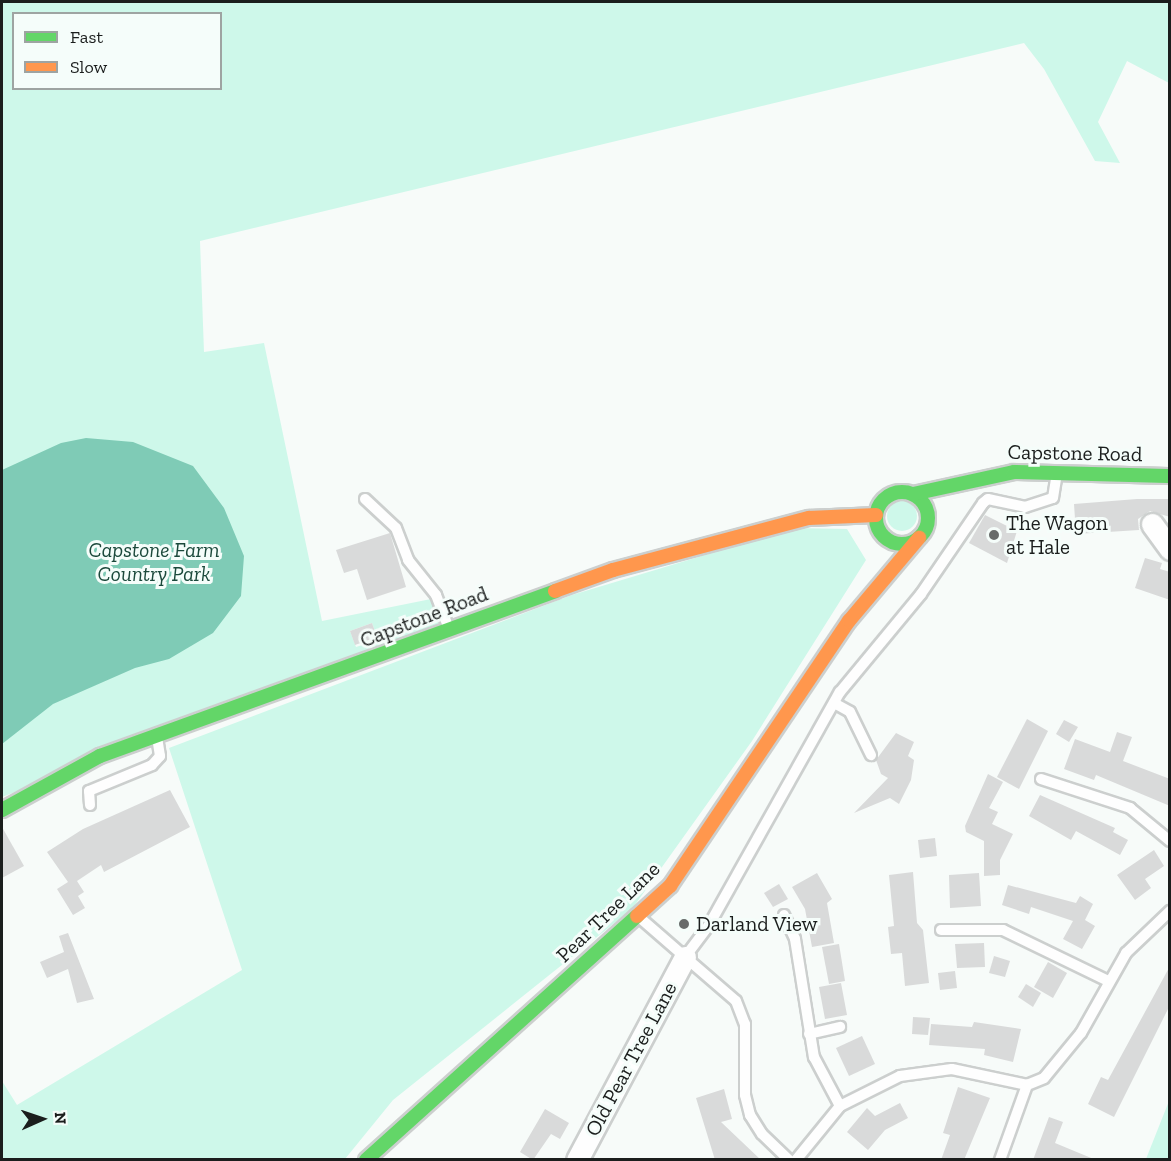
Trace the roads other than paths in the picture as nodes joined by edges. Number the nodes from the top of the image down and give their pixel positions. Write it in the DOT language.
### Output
graph roads {
  1 [pos="1057,472"];
  2 [pos="981,476"];
  3 [pos="1170,476"];
  4 [pos="913,494"];
  5 [pos="365,499"];
  6 [pos="876,515"];
  7 [pos="928,522"];
  8 [pos="1152,524"];
  9 [pos="880,532"];
  10 [pos="919,538"];
  11 [pos="1170,549"];
  12 [pos="878,552"];
  13 [pos="870,574"];
  14 [pos="849,621"];
  15 [pos="449,629"];
  16 [pos="834,703"];
  17 [pos="157,736"];
  18 [pos="871,755"];
  19 [pos="1041,779"];
  20 [pos="90,805"];
  21 [pos="2,810"];
  22 [pos="1170,841"];
  23 [pos="1170,911"];
  24 [pos="784,915"];
  25 [pos="639,917"];
  26 [pos="940,930"];
  27 [pos="685,957"];
  28 [pos="1108,981"];
  29 [pos="840,1027"];
  30 [pos="810,1034"];
  31 [pos="1027,1085"];
  32 [pos="840,1106"];
  33 [pos="366,1160"];
  34 [pos="577,1160"];
  35 [pos="789,1160"];
  36 [pos="796,1160"];
  37 [pos="1000,1160"];
  1 -- 2 [label="street, Capstone Road"];
  1 -- 3 [label="street, Capstone Road"];
  1 -- 16 [label="lane"];
  2 -- 4 [label="street, Capstone Road"];
  2 -- 7 [label="street, Capstone Road"];
  4 -- 6 [label="street"];
  4 -- 7 [label="street"];
  5 -- 15 [label="lane"];
  6 -- 9 [label="street"];
  6 -- 15 [label="street, Capstone Road"];
  7 -- 10 [label="street"];
  8 -- 11 [label="street"];
  9 -- 10 [label="street"];
  9 -- 12 [label="street"];
  10 -- 14 [label="street, Pear Tree Lane"];
  13 -- 14 [label="street, Pear Tree Lane"];
  14 -- 25 [label="street, Pear Tree Lane"];
  15 -- 17 [label="street, Capstone Road"];
  16 -- 18 [label="lane"];
  16 -- 27 [label="lane"];
  17 -- 20 [label="lane"];
  17 -- 21 [label="street, Capstone Road"];
  19 -- 22 [label="lane"];
  23 -- 28 [label="lane"];
  24 -- 30 [label="lane"];
  25 -- 27 [label="lane"];
  25 -- 33 [label="street, Pear Tree Lane"];
  26 -- 28 [label="lane"];
  27 -- 34 [label="street, Old Pear Tree Lane"];
  27 -- 35 [label="lane"];
  28 -- 31 [label="lane"];
  29 -- 30 [label="lane"];
  30 -- 32 [label="lane"];
  31 -- 32 [label="lane"];
  31 -- 37 [label="lane"];
  32 -- 36 [label="lane"];
}
